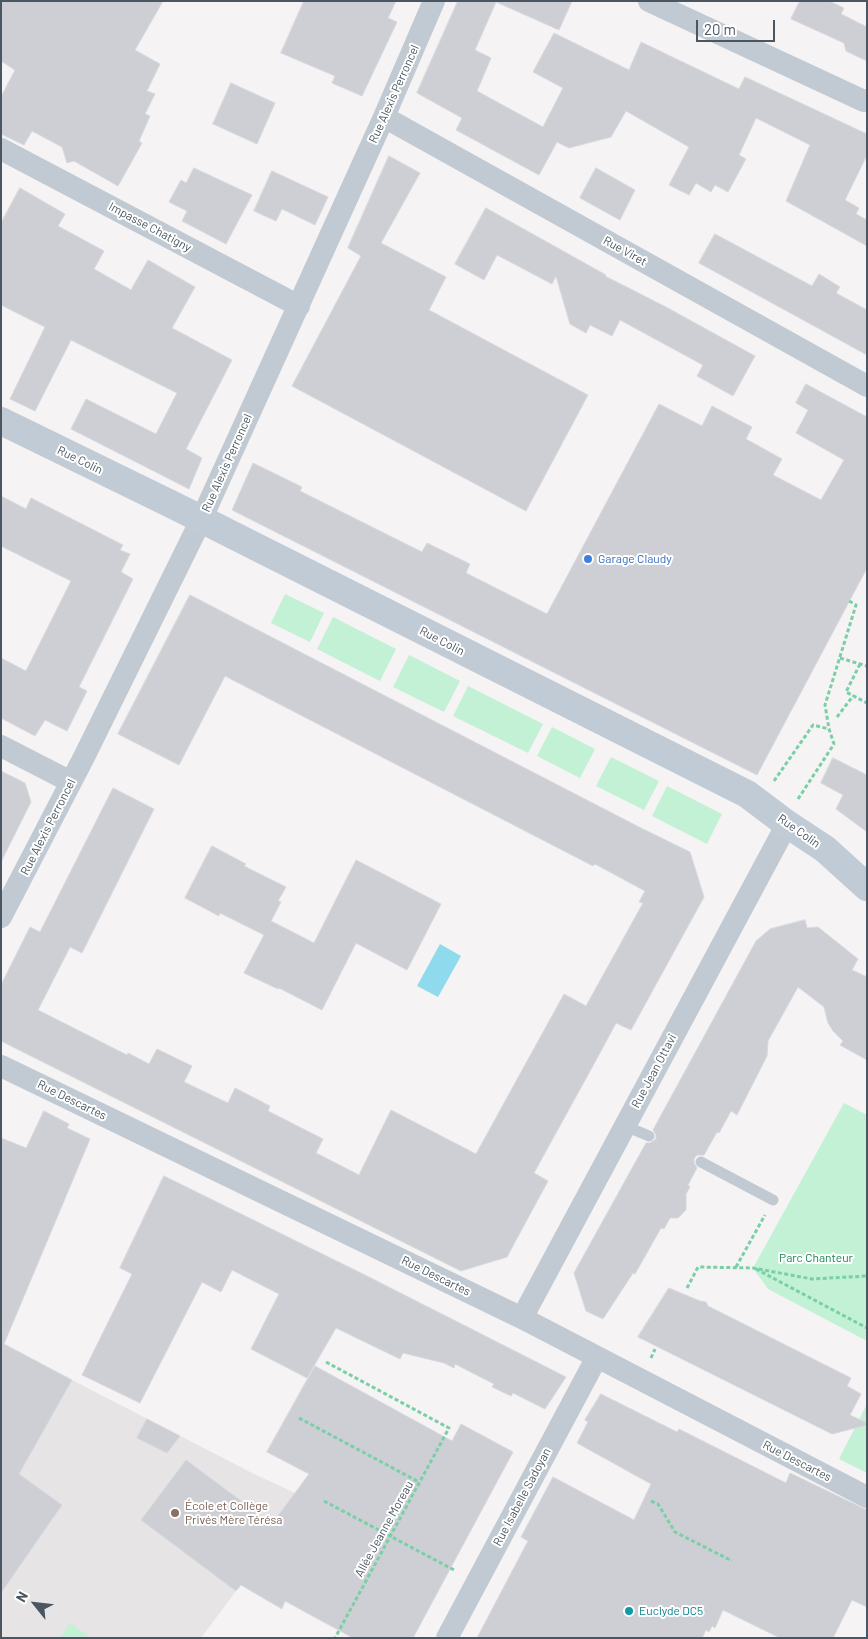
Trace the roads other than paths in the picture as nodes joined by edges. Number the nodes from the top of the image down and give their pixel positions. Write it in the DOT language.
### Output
graph roads {
  1 [pos="434,1"];
  2 [pos="649,1"];
  3 [pos="867,100"];
  4 [pos="384,117"];
  5 [pos="1,149"];
  6 [pos="299,306"];
  7 [pos="867,386"];
  8 [pos="1,421"];
  9 [pos="201,520"];
  10 [pos="1,746"];
  11 [pos="71,782"];
  12 [pos="792,813"];
  13 [pos="867,887"];
  14 [pos="1,917"];
  15 [pos="1,1066"];
  16 [pos="624,1126"];
  17 [pos="650,1136"];
  18 [pos="700,1162"];
  19 [pos="773,1200"];
  20 [pos="522,1318"];
  21 [pos="597,1357"];
  22 [pos="867,1497"];
  23 [pos="447,1638"];
  1 -- 4 [label="street, Rue Alexis Perroncel"];
  2 -- 3 [label="street"];
  4 -- 6 [label="street, Rue Alexis Perroncel"];
  4 -- 7 [label="street, Rue Viret"];
  5 -- 6 [label="street, Impasse Chatigny"];
  6 -- 9 [label="street, Rue Alexis Perroncel"];
  8 -- 9 [label="street, Rue Colin"];
  9 -- 11 [label="street, Rue Alexis Perroncel"];
  9 -- 12 [label="street, Rue Colin"];
  10 -- 11 [label="street"];
  11 -- 14 [label="street, Rue Alexis Perroncel"];
  12 -- 13 [label="street, Rue Colin"];
  12 -- 16 [label="street, Rue Jean Ottavi"];
  15 -- 20 [label="street, Rue Descartes"];
  16 -- 17 [label="lane"];
  16 -- 20 [label="street, Rue Jean Ottavi"];
  18 -- 19 [label="lane"];
  20 -- 21 [label="street, Rue Descartes"];
  21 -- 22 [label="street, Rue Descartes"];
  21 -- 23 [label="street, Rue Isabelle Sadoyan"];
}
